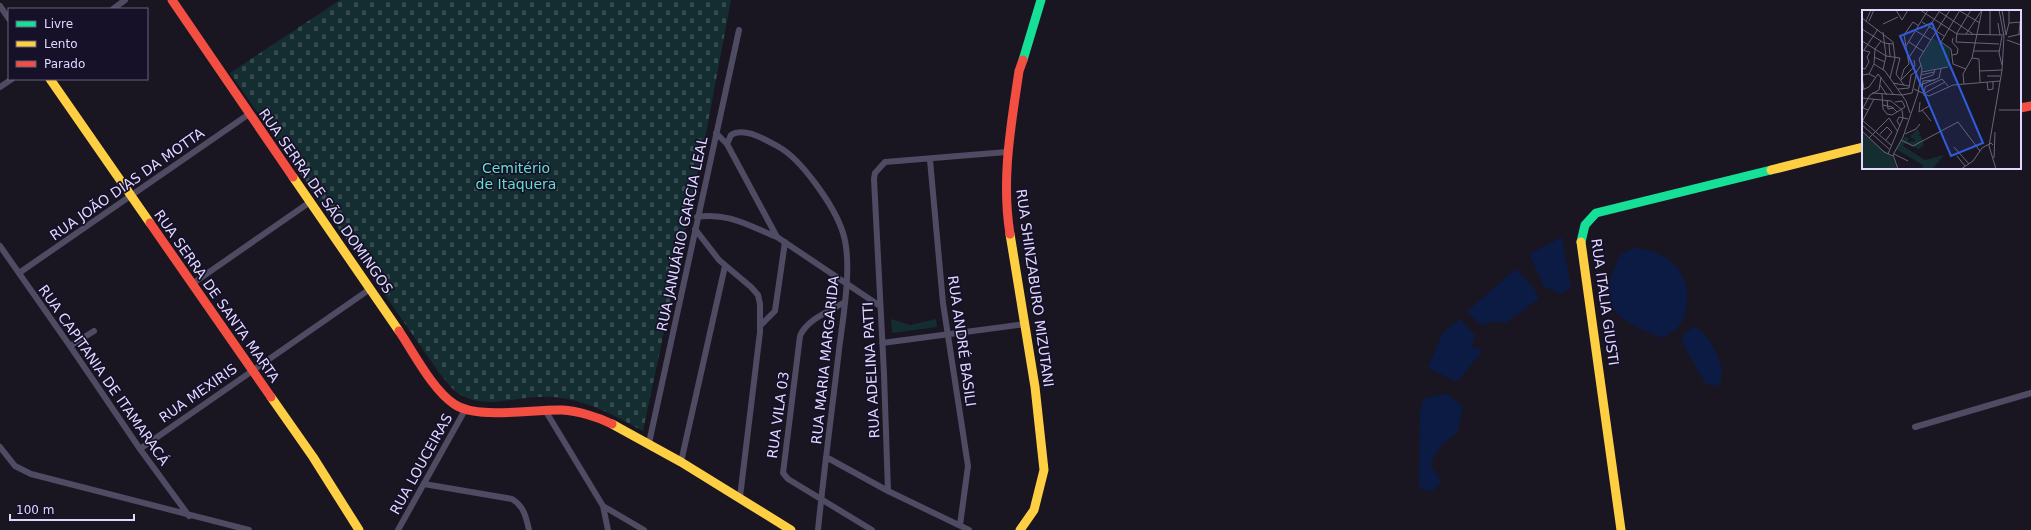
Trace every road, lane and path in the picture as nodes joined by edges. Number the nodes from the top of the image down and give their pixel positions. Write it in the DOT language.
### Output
graph roads {
  1 [pos="125,0"];
  2 [pos="172,0"];
  3 [pos="1041,0"];
  4 [pos="0,6"];
  5 [pos="113,8"];
  6 [pos="8,18"];
  7 [pos="738,30"];
  8 [pos="10,80"];
  9 [pos="51,80"];
  10 [pos="0,87"];
  11 [pos="2031,106"];
  12 [pos="2021,108"];
  13 [pos="249,114"];
  14 [pos="716,133"];
  15 [pos="727,144"];
  16 [pos="1862,147"];
  17 [pos="1006,152"];
  18 [pos="930,160"];
  19 [pos="131,197"];
  20 [pos="310,202"];
  21 [pos="697,217"];
  22 [pos="695,229"];
  23 [pos="777,237"];
  24 [pos="784,242"];
  25 [pos="0,246"];
  26 [pos="725,266"];
  27 [pos="19,273"];
  28 [pos="847,283"];
  29 [pos="192,284"];
  30 [pos="370,289"];
  31 [pos="845,302"];
  32 [pos="880,306"];
  33 [pos="1025,324"];
  34 [pos="761,325"];
  35 [pos="94,331"];
  36 [pos="948,334"];
  37 [pos="882,343"];
  38 [pos="70,346"];
  39 [pos="252,369"];
  40 [pos="2031,393"];
  41 [pos="465,410"];
  42 [pos="545,410"];
  43 [pos="1915,427"];
  44 [pos="649,444"];
  45 [pos="0,447"];
  46 [pos="140,449"];
  47 [pos="6,456"];
  48 [pos="826,457"];
  49 [pos="0,460"];
  50 [pos="682,462"];
  51 [pos="424,484"];
  52 [pos="888,491"];
  53 [pos="740,497"];
  54 [pos="821,500"];
  55 [pos="603,506"];
  56 [pos="189,516"];
  57 [pos="960,525"];
  58 [pos="249,530"];
  59 [pos="359,530"];
  60 [pos="398,530"];
  61 [pos="529,530"];
  62 [pos="608,530"];
  63 [pos="644,530"];
  64 [pos="790,530"];
  65 [pos="818,530"];
  66 [pos="872,530"];
  67 [pos="970,530"];
  68 [pos="1020,530"];
  69 [pos="1620,530"];
  1 -- 5 [label="street"];
  2 -- 13 [label="street, RUA SERRA DE SÃO DOMINGOS"];
  3 -- 17 [label="street, RUA SHINZABURO MIZUTANI"];
  4 -- 6 [label="street"];
  7 -- 14 [label="street, RUA JANUÁRIO GARCIA LEAL"];
  8 -- 10 [label="street"];
  9 -- 19 [label="street, RUA SERRA DE SANTA MARTA"];
  11 -- 12 [label="street"];
  13 -- 19 [label="street, RUA JOÃO DIAS DA MOTTA"];
  13 -- 20 [label="street, RUA SERRA DE SÃO DOMINGOS"];
  14 -- 15 [label="street"];
  14 -- 21 [label="street, RUA JANUÁRIO GARCIA LEAL"];
  15 -- 23 [label="street"];
  15 -- 28 [label="street, RUA MARIA MARGARIDA"];
  16 -- 69 [label="street, RUA ITALIA GIUSTI"];
  17 -- 18 [label="street"];
  17 -- 33 [label="street, RUA SHINZABURO MIZUTANI"];
  18 -- 32 [label="street, RUA ADELINA PATTI"];
  18 -- 36 [label="street, RUA ANDRÉ BASILI"];
  19 -- 27 [label="street, RUA JOÃO DIAS DA MOTTA"];
  19 -- 29 [label="street, RUA SERRA DE SANTA MARTA"];
  20 -- 29 [label="street"];
  20 -- 30 [label="street, RUA SERRA DE SÃO DOMINGOS"];
  21 -- 22 [label="street, RUA JANUÁRIO GARCIA LEAL"];
  21 -- 23 [label="street"];
  22 -- 26 [label="street"];
  22 -- 44 [label="street, RUA JANUÁRIO GARCIA LEAL"];
  23 -- 24 [label="street"];
  24 -- 28 [label="street"];
  24 -- 34 [label="street"];
  25 -- 27 [label="street, RUA CAPITANIA DE ITAMARACÁ"];
  26 -- 34 [label="street"];
  26 -- 50 [label="street"];
  27 -- 38 [label="street, RUA CAPITANIA DE ITAMARACÁ"];
  28 -- 31 [label="street, RUA MARIA MARGARIDA"];
  28 -- 32 [label="street"];
  29 -- 39 [label="street, RUA SERRA DE SANTA MARTA"];
  30 -- 39 [label="street, RUA MEXIRIS"];
  30 -- 41 [label="street, RUA SERRA DE SÃO DOMINGOS"];
  31 -- 48 [label="street, RUA MARIA MARGARIDA"];
  31 -- 54 [label="street, RUA VILA 03"];
  32 -- 37 [label="street, RUA ADELINA PATTI"];
  33 -- 36 [label="street"];
  33 -- 68 [label="street, RUA SHINZABURO MIZUTANI"];
  34 -- 53 [label="street"];
  35 -- 38 [label="street"];
  36 -- 37 [label="street"];
  36 -- 57 [label="street, RUA ANDRÉ BASILI"];
  37 -- 52 [label="street, RUA ADELINA PATTI"];
  38 -- 46 [label="street, RUA CAPITANIA DE ITAMARACÁ"];
  39 -- 46 [label="street, RUA MEXIRIS"];
  39 -- 59 [label="street, RUA SERRA DE SANTA MARTA"];
  40 -- 43 [label="street"];
  41 -- 42 [label="street"];
  41 -- 51 [label="street, RUA LOUCEIRAS"];
  42 -- 44 [label="street"];
  42 -- 55 [label="street"];
  44 -- 50 [label="street"];
  45 -- 47 [label="street"];
  46 -- 56 [label="street, RUA CAPITANIA DE ITAMARACÁ"];
  47 -- 49 [label="street"];
  47 -- 56 [label="street"];
  48 -- 52 [label="street"];
  48 -- 54 [label="street, RUA MARIA MARGARIDA"];
  50 -- 53 [label="street"];
  51 -- 60 [label="street, RUA LOUCEIRAS"];
  51 -- 61 [label="street"];
  52 -- 57 [label="street"];
  53 -- 64 [label="street"];
  54 -- 65 [label="street, RUA MARIA MARGARIDA"];
  54 -- 66 [label="street, RUA VILA 03"];
  55 -- 62 [label="street"];
  55 -- 63 [label="street"];
  56 -- 58 [label="street"];
  57 -- 67 [label="street"];
}
